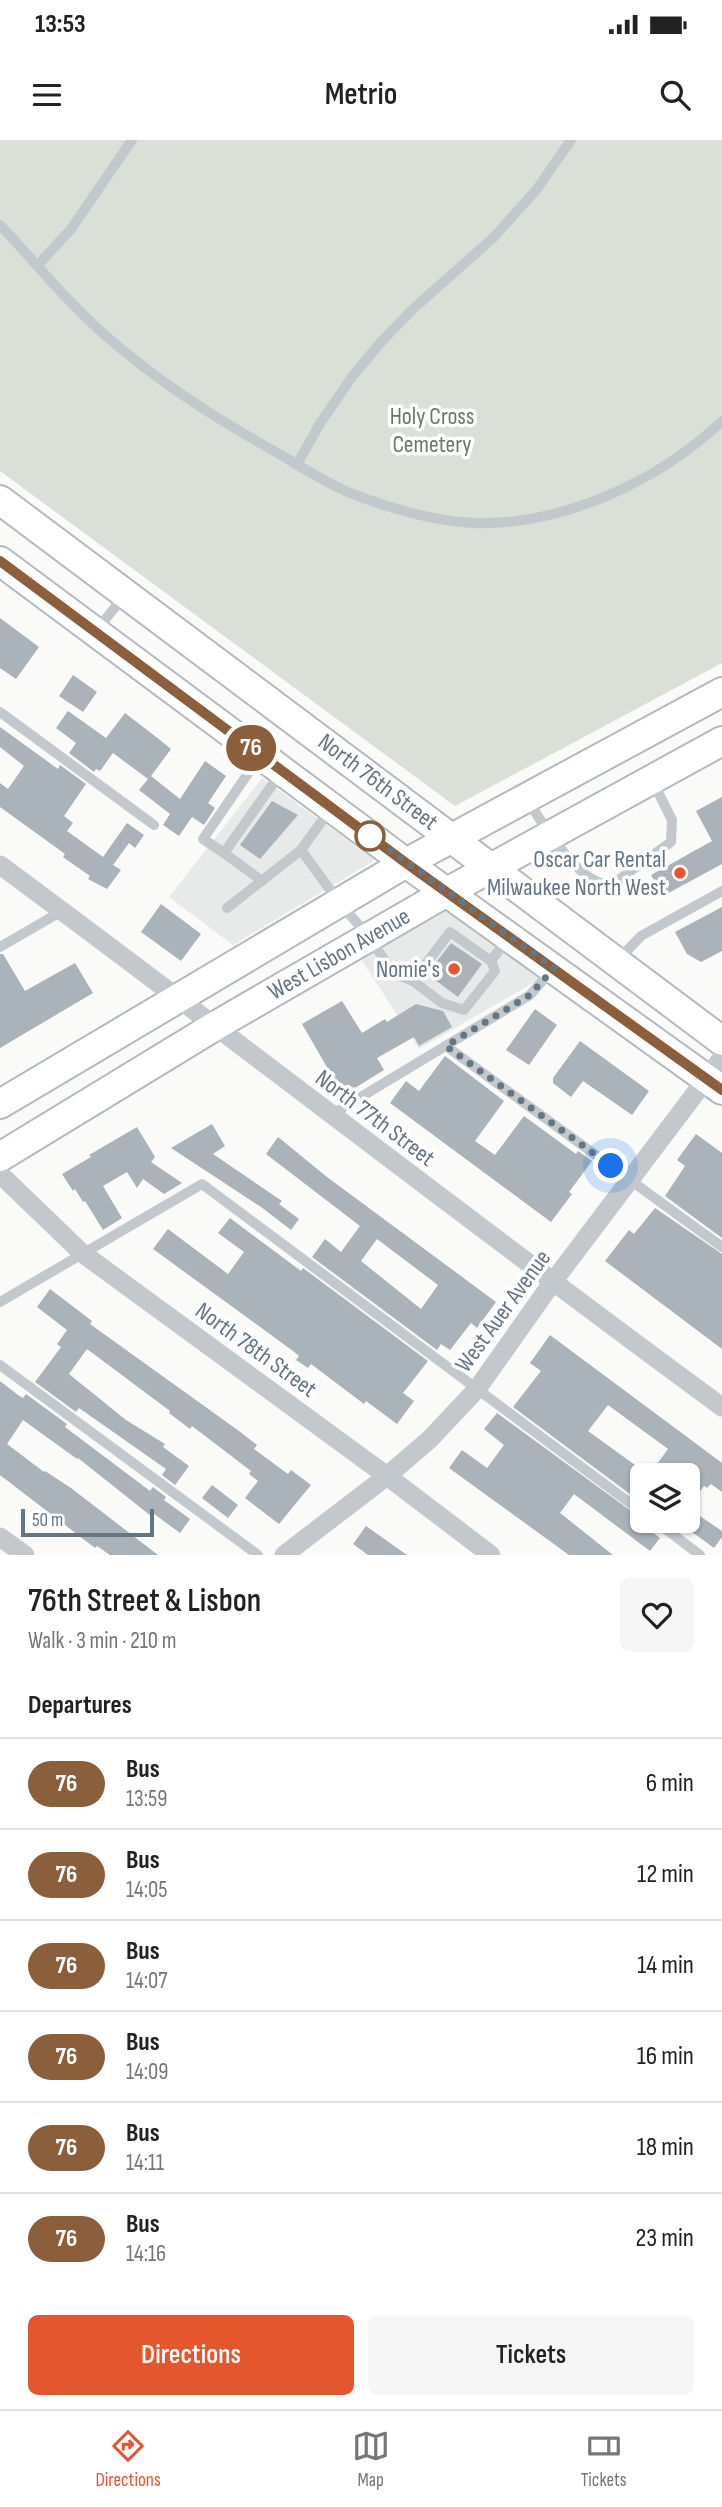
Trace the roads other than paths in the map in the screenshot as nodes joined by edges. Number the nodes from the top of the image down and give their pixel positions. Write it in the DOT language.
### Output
graph roads {
  1 [pos="132,140"];
  2 [pos="571,140"];
  3 [pos="0,225"];
  4 [pos="38,265"];
  5 [pos="722,421"];
  6 [pos="297,464"];
  7 [pos="0,500"];
  8 [pos="0,561"];
  9 [pos="126,593"];
  10 [pos="95,632"];
  11 [pos="722,692"];
  12 [pos="0,712"];
  13 [pos="722,741"];
  14 [pos="272,763"];
  15 [pos="652,780"];
  16 [pos="526,798"];
  17 [pos="331,807"];
  18 [pos="154,825"];
  19 [pos="550,834"];
  20 [pos="452,838"];
  21 [pos="301,850"];
  22 [pos="224,853"];
  23 [pos="406,863"];
  24 [pos="0,865"];
  25 [pos="491,868"];
  26 [pos="262,881"];
  27 [pos="722,891"];
  28 [pos="447,892"];
  29 [pos="339,902"];
  30 [pos="227,908"];
  31 [pos="62,911"];
  32 [pos="509,936"];
  33 [pos="369,937"];
  34 [pos="0,947"];
  35 [pos="491,961"];
  36 [pos="617,962"];
  37 [pos="554,968"];
  38 [pos="470,981"];
  39 [pos="413,982"];
  40 [pos="481,989"];
  41 [pos="179,998"];
  42 [pos="215,1026"];
  43 [pos="722,1041"];
  44 [pos="446,1046"];
  45 [pos="717,1075"];
  46 [pos="0,1104"];
  47 [pos="330,1115"];
  48 [pos="0,1157"];
  49 [pos="0,1174"];
  50 [pos="630,1180"];
  51 [pos="722,1247"];
  52 [pos="82,1253"];
  53 [pos="552,1283"];
  54 [pos="0,1302"];
  55 [pos="0,1365"];
  56 [pos="477,1389"];
  57 [pos="722,1407"];
  58 [pos="387,1476"];
  59 [pos="630,1503"];
  60 [pos="671,1533"];
  61 [pos="0,1537"];
  62 [pos="25,1555"];
  63 [pos="258,1555"];
  64 [pos="284,1555"];
  65 [pos="491,1555"];
  66 [pos="701,1555"];
  1 -- 4 [label="lane"];
  2 -- 6 [label="lane"];
  3 -- 4 [label="lane"];
  4 -- 6 [label="lane"];
  5 -- 6 [label="lane"];
  7 -- 9 [label="main road, North 76th Street"];
  8 -- 10 [label="main road, North 76th Street"];
  9 -- 10 [label="lane"];
  9 -- 20 [label="main road, North 76th Street"];
  10 -- 14 [label="main road, North 76th Street"];
  11 -- 16 [label="main road, West Lisbon Avenue"];
  12 -- 18 [label="lane"];
  13 -- 15 [label="main road, West Lisbon Avenue"];
  14 -- 17 [label="main road, North 76th Street"];
  14 -- 22 [label="lane"];
  14 -- 22 [label="lane"];
  15 -- 19 [label="main road, West Lisbon Avenue"];
  15 -- 19 [label="lane"];
  16 -- 19 [label="lane"];
  16 -- 20 [label="main road, West Lisbon Avenue"];
  17 -- 21 [label="lane"];
  17 -- 23 [label="main road, North 76th Street"];
  19 -- 25 [label="main road, West Lisbon Avenue"];
  20 -- 23 [label="main road, West Lisbon Avenue"];
  20 -- 25 [label="main road, North 76th Street"];
  21 -- 26 [label="lane"];
  21 -- 29 [label="lane"];
  22 -- 26 [label="lane"];
  23 -- 28 [label="main road, North 76th Street"];
  23 -- 29 [label="main road, West Lisbon Avenue"];
  24 -- 31 [label="street, North 77th Street"];
  25 -- 28 [label="main road, West Lisbon Avenue"];
  25 -- 36 [label="main road, North 76th Street"];
  26 -- 30 [label="lane"];
  27 -- 36 [label="lane"];
  28 -- 32 [label="main road, North 76th Street"];
  28 -- 33 [label="main road, West Lisbon Avenue"];
  29 -- 33 [label="lane"];
  29 -- 41 [label="main road, West Lisbon Avenue"];
  31 -- 34 [label="lane"];
  31 -- 41 [label="street, North 77th Street"];
  32 -- 35 [label="lane"];
  32 -- 37 [label="main road, North 76th Street"];
  33 -- 39 [label="lane"];
  33 -- 42 [label="main road, West Lisbon Avenue"];
  35 -- 39 [label="lane"];
  35 -- 40 [label="lane"];
  36 -- 43 [label="main road, North 76th Street"];
  37 -- 44 [label="lane"];
  37 -- 45 [label="main road, North 76th Street"];
  38 -- 40 [label="lane"];
  39 -- 40 [label="lane"];
  41 -- 42 [label="street, North 77th Street"];
  41 -- 46 [label="main road, West Lisbon Avenue"];
  42 -- 47 [label="street, North 77th Street"];
  42 -- 48 [label="main road, West Lisbon Avenue"];
  44 -- 47 [label="lane"];
  44 -- 50 [label="lane"];
  45 -- 50 [label="street, West Auer Avenue"];
  47 -- 53 [label="street, North 77th Street"];
  49 -- 52 [label="street, North 78th Street"];
  50 -- 51 [label="lane"];
  50 -- 53 [label="street, West Auer Avenue"];
  52 -- 54 [label="lane"];
  52 -- 56 [label="lane"];
  52 -- 58 [label="street, North 78th Street"];
  53 -- 56 [label="street, West Auer Avenue"];
  53 -- 57 [label="street, North 77th Street"];
  55 -- 63 [label="lane"];
  56 -- 58 [label="street, West Auer Avenue"];
  56 -- 59 [label="lane"];
  58 -- 64 [label="street, West Auer Avenue"];
  58 -- 65 [label="street, North 78th Street"];
  60 -- 66 [label="lane"];
  61 -- 62 [label="street"];
}
